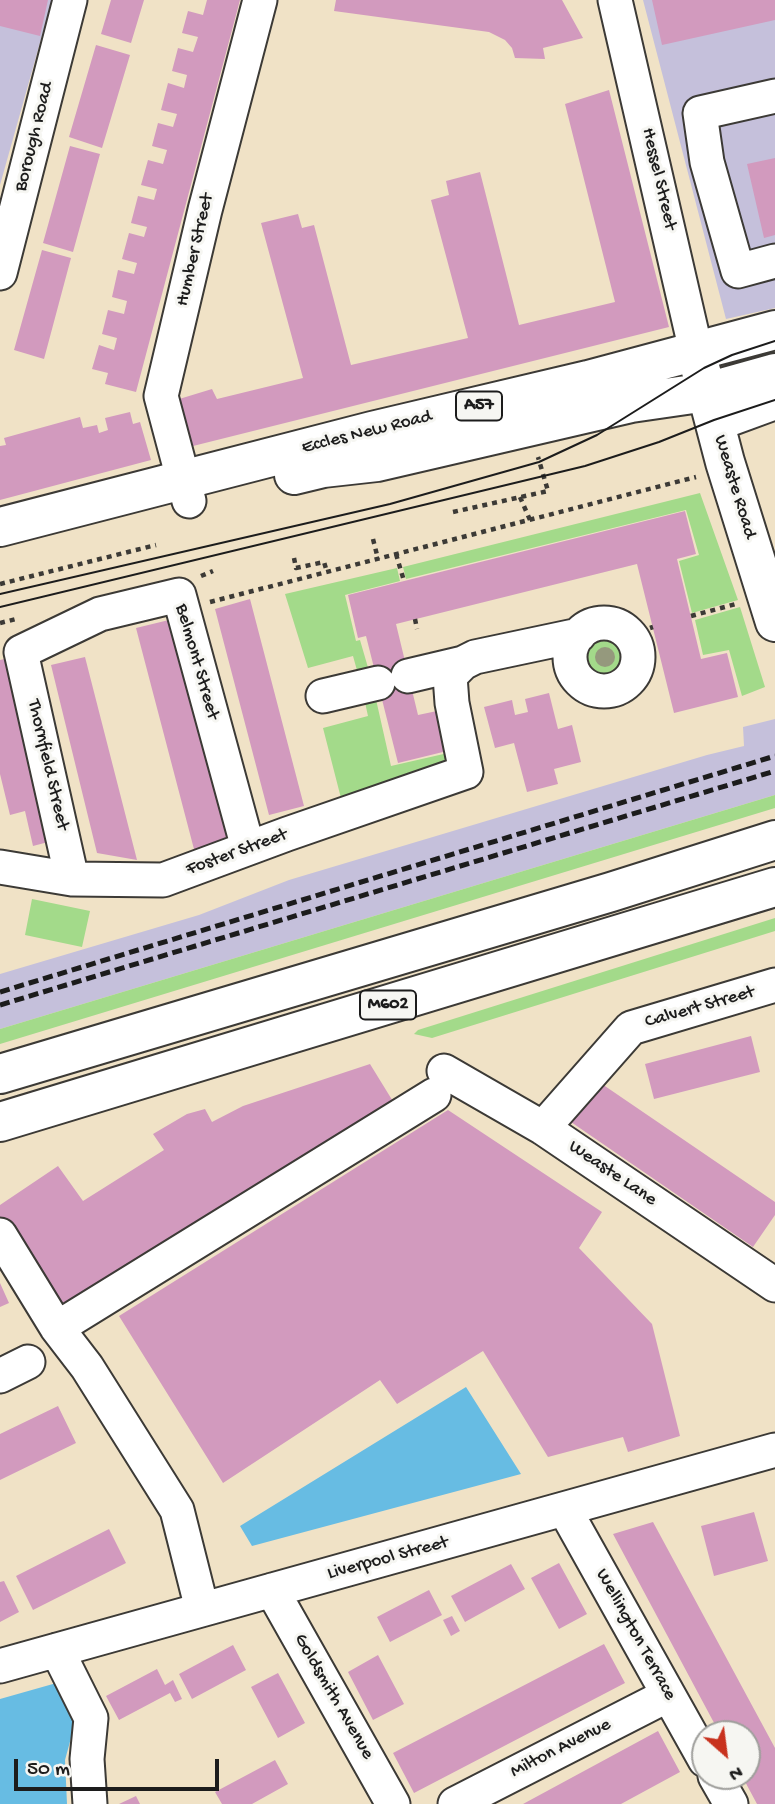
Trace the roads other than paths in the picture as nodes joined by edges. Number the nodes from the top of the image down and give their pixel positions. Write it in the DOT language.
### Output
graph roads {
  1 [pos="70,0"];
  2 [pos="260,0"];
  3 [pos="616,4"];
  4 [pos="775,96"];
  5 [pos="706,162"];
  6 [pos="657,177"];
  7 [pos="775,261"];
  8 [pos="0,273"];
  9 [pos="775,330"];
  10 [pos="696,351"];
  11 [pos="775,373"];
  12 [pos="775,400"];
  13 [pos="711,407"];
  14 [pos="186,490"];
  15 [pos="0,527"];
  16 [pos="0,550"];
  17 [pos="771,608"];
  18 [pos="579,635"];
  19 [pos="21,652"];
  20 [pos="463,663"];
  21 [pos="323,696"];
  22 [pos="775,840"];
  23 [pos="248,848"];
  24 [pos="0,867"];
  25 [pos="72,878"];
  26 [pos="775,887"];
  27 [pos="775,985"];
  28 [pos="0,1074"];
  29 [pos="0,1122"];
  30 [pos="543,1128"];
  31 [pos="0,1235"];
  32 [pos="775,1285"];
  33 [pos="57,1328"];
  34 [pos="775,1450"];
  35 [pos="565,1510"];
  36 [pos="272,1590"];
  37 [pos="202,1609"];
  38 [pos="57,1650"];
  39 [pos="0,1666"];
  40 [pos="668,1695"];
  41 [pos="691,1735"];
  42 [pos="90,1804"];
  43 [pos="393,1804"];
  44 [pos="454,1804"];
  1 -- 8 [label="street, Borough Road"];
  2 -- 14 [label="street, Humber Street"];
  3 -- 6 [label="street, Hessel Street"];
  4 -- 5 [label="street"];
  5 -- 6 [label="street"];
  5 -- 7 [label="street"];
  6 -- 10 [label="street, Hessel Street"];
  9 -- 10 [label="main road, Eccles New Road / A57"];
  10 -- 13 [label="main road, Weaste Road"];
  10 -- 14 [label="main road, Eccles New Road / A57"];
  11 -- 13 [label="main road, Eccles New Road"];
  12 -- 13 [label="main road"];
  13 -- 14 [label="main road, Eccles New Road"];
  13 -- 17 [label="main road, Weaste Road"];
  14 -- 15 [label="main road, Eccles New Road / A57"];
  14 -- 16 [label="main road, Eccles New Road"];
  18 -- 20 [label="street"];
  19 -- 23 [label="street, Belmont Street"];
  19 -- 25 [label="street, Thornfield Street"];
  20 -- 21 [label="street"];
  20 -- 23 [label="street, Foster Street"];
  22 -- 28 [label="main road, M602"];
  23 -- 25 [label="street, Foster Street"];
  24 -- 25 [label="street, Foster Street"];
  26 -- 29 [label="main road, M602"];
  27 -- 30 [label="street, Calvert Street"];
  30 -- 32 [label="street, Weaste Lane"];
  30 -- 33 [label="street, Weaste Lane"];
  31 -- 33 [label="street"];
  33 -- 37 [label="street"];
  34 -- 35 [label="street, Liverpool Street"];
  35 -- 36 [label="street, Liverpool Street"];
  35 -- 40 [label="street, Wellington Terrace"];
  36 -- 37 [label="street, Liverpool Street"];
  36 -- 43 [label="street, Goldsmith Avenue"];
  37 -- 38 [label="street, Liverpool Street"];
  38 -- 39 [label="street, Liverpool Street"];
  38 -- 42 [label="street"];
  40 -- 41 [label="street, Wellington Terrace"];
  40 -- 44 [label="street, Milton Avenue"];
}
